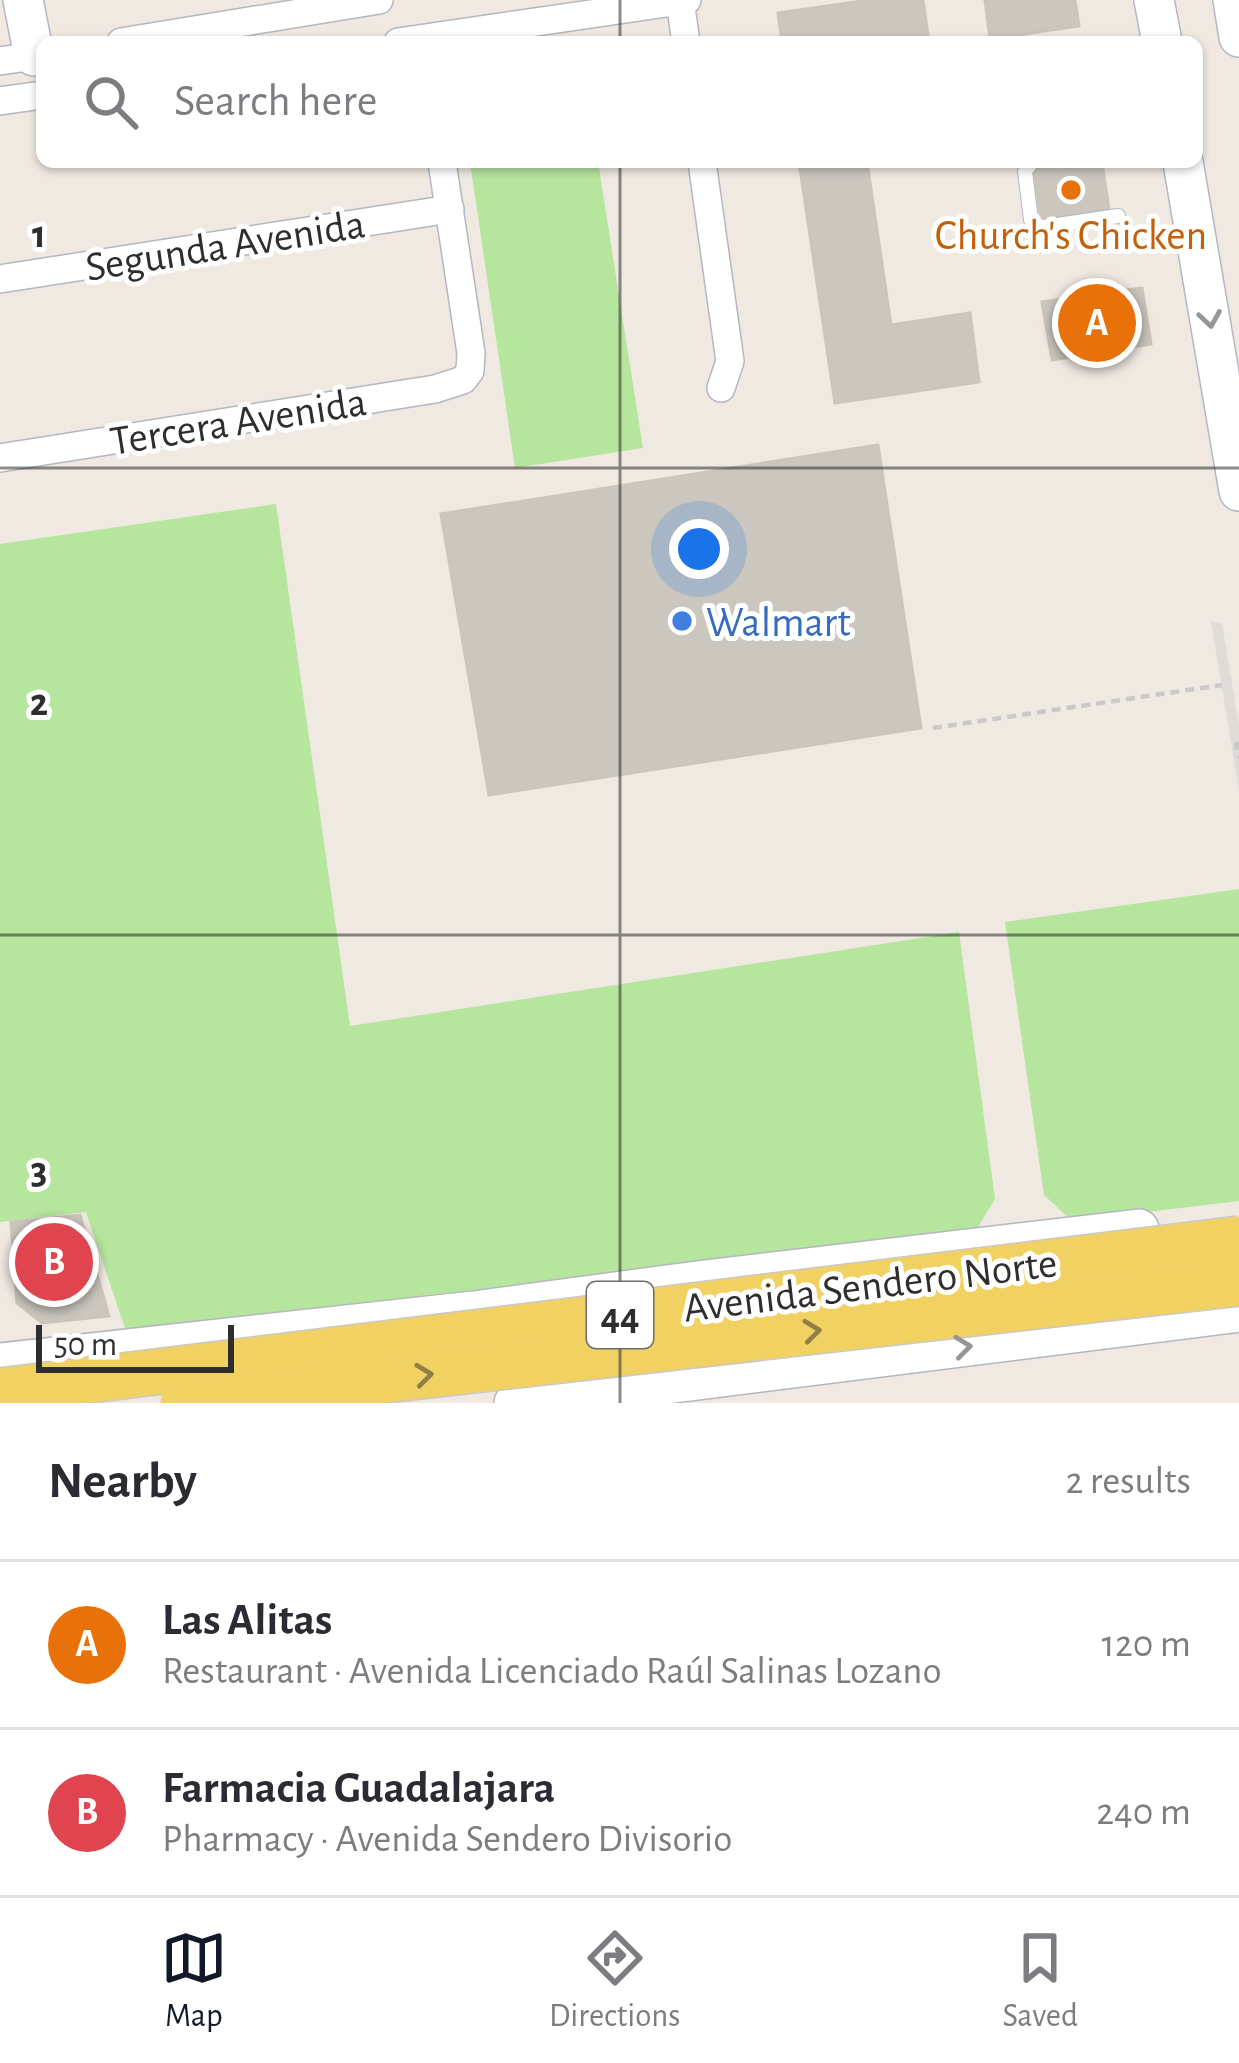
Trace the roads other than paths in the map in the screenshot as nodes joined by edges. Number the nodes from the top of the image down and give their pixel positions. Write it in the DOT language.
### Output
graph roads {
  1 [pos="23,0"];
  2 [pos="379,0"];
  3 [pos="684,0"];
  4 [pos="1154,0"];
  5 [pos="1233,0"];
  6 [pos="601,6"];
  7 [pos="159,36"];
  8 [pos="446,36"];
  9 [pos="686,36"];
  10 [pos="1161,36"];
  11 [pos="1239,37"];
  12 [pos="29,67"];
  13 [pos="0,101"];
  14 [pos="443,168"];
  15 [pos="703,168"];
  16 [pos="1027,168"];
  17 [pos="1184,168"];
  18 [pos="450,209"];
  19 [pos="1118,216"];
  20 [pos="0,279"];
  21 [pos="721,388"];
  22 [pos="1235,433"];
  23 [pos="0,458"];
  24 [pos="1239,491"];
  25 [pos="1239,1217"];
  26 [pos="1063,1238"];
  27 [pos="1239,1239"];
  28 [pos="1239,1282"];
  29 [pos="1239,1312"];
  30 [pos="1082,1332"];
  31 [pos="0,1367"];
  32 [pos="676,1394"];
  33 [pos="12,1403"];
  34 [pos="183,1403"];
  35 [pos="514,1403"];
  1 -- 12 [label="main road"];
  2 -- 7 [label="street"];
  3 -- 6 [label="street"];
  3 -- 9 [label="street"];
  4 -- 10 [label="main road"];
  5 -- 11 [label="main road"];
  6 -- 8 [label="street"];
  12 -- 13 [label="street"];
  14 -- 18 [label="street"];
  15 -- 21 [label="street"];
  16 -- 19 [label="lane"];
  17 -- 22 [label="main road, one-way"];
  18 -- 20 [label="street, Segunda Avenida"];
  18 -- 23 [label="street, Tercera Avenida"];
  22 -- 24 [label="main road"];
  25 -- 26 [label="main road"];
  26 -- 30 [label="main road"];
  26 -- 31 [label="main road"];
  27 -- 31 [label="main road, Avenida Sendero Norte / 44, bridge"];
  34 -- 28 [label="main road, Avenida Sendero Norte / 44, one-way, bridge"];
  29 -- 30 [label="main road"];
  32 -- 30 [label="main road, one-way"];
  31 -- 33 [label="lane"];
  32 -- 35 [label="main road"];
}
